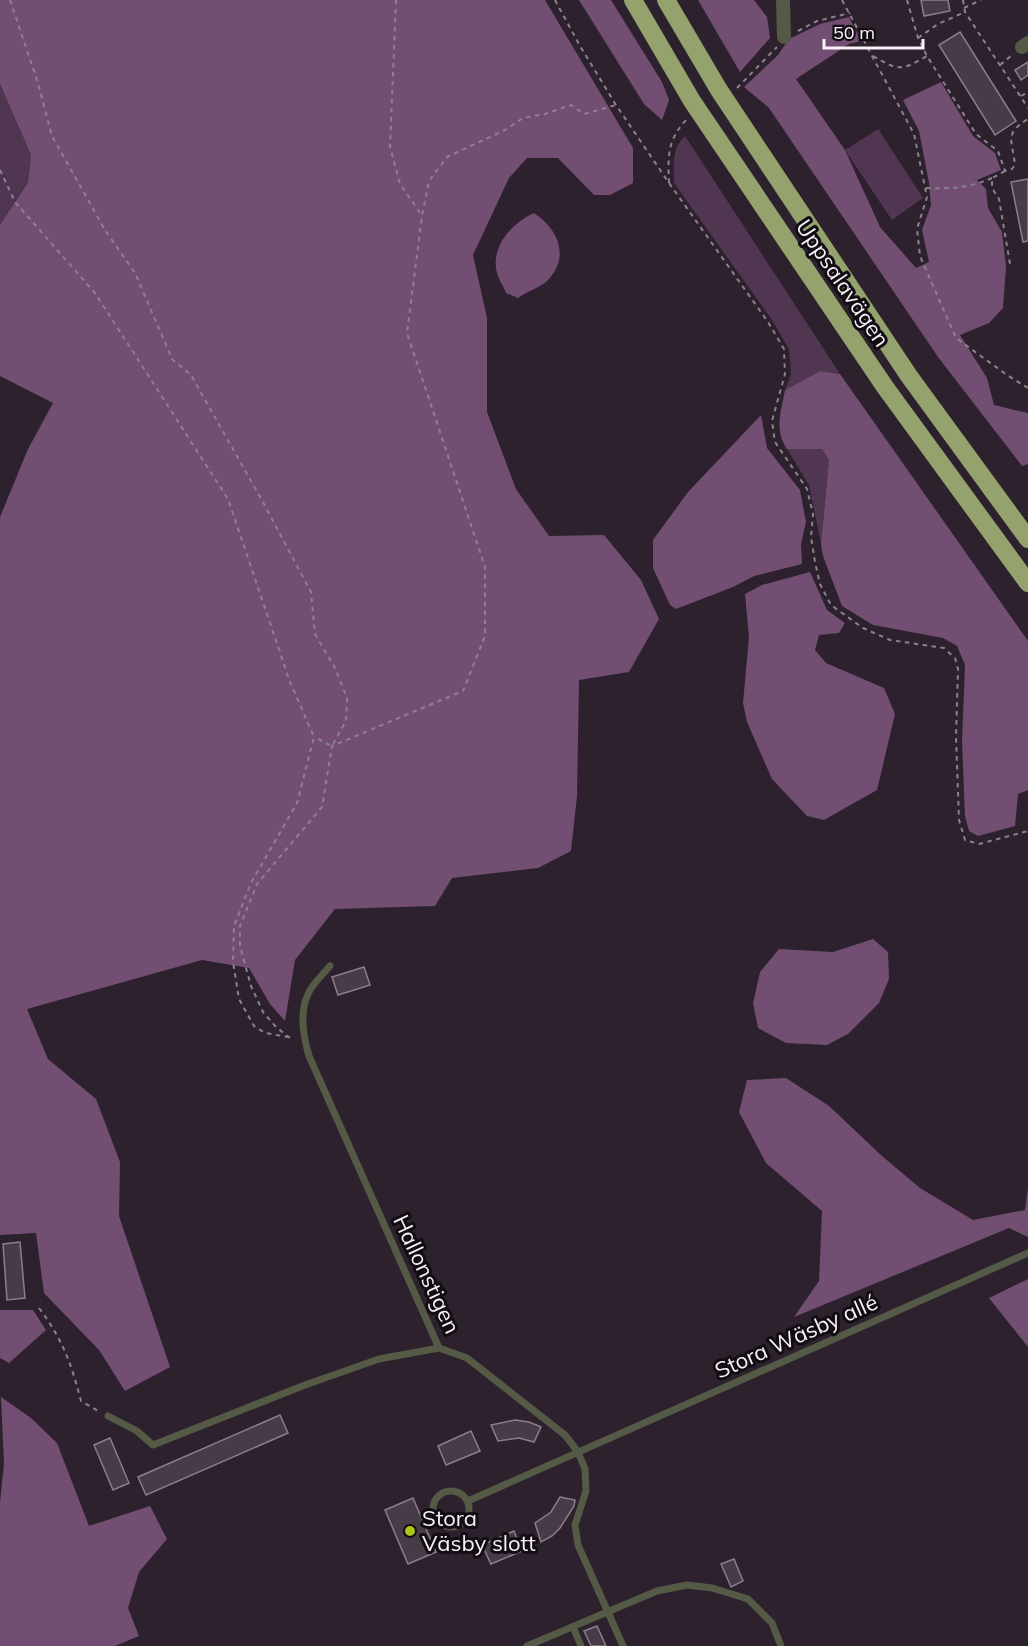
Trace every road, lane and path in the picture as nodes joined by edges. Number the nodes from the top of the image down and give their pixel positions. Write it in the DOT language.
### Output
graph roads {
  1 [pos="10,0"];
  2 [pos="396,0"];
  3 [pos="555,0"];
  4 [pos="633,0"];
  5 [pos="666,0"];
  6 [pos="783,0"];
  7 [pos="842,0"];
  8 [pos="907,0"];
  9 [pos="963,0"];
  10 [pos="981,0"];
  11 [pos="964,10"];
  12 [pos="784,38"];
  13 [pos="918,38"];
  14 [pos="871,56"];
  15 [pos="927,56"];
  16 [pos="1028,92"];
  17 [pos="1021,96"];
  18 [pos="616,105"];
  19 [pos="1028,108"];
  20 [pos="687,119"];
  21 [pos="1028,119"];
  22 [pos="0,170"];
  23 [pos="1005,171"];
  24 [pos="992,178"];
  25 [pos="669,183"];
  26 [pos="926,188"];
  27 [pos="422,216"];
  28 [pos="1010,264"];
  29 [pos="1028,388"];
  30 [pos="1028,538"];
  31 [pos="1028,583"];
  32 [pos="314,737"];
  33 [pos="332,747"];
  34 [pos="1028,831"];
  35 [pos="330,966"];
  36 [pos="290,1038"];
  37 [pos="304,1039"];
  38 [pos="1028,1253"];
  39 [pos="39,1308"];
  40 [pos="439,1348"];
  41 [pos="108,1416"];
  42 [pos="578,1452"];
  43 [pos="468,1500"];
  44 [pos="608,1612"];
  45 [pos="573,1627"];
  46 [pos="527,1646"];
  47 [pos="581,1646"];
  48 [pos="623,1646"];
  49 [pos="781,1646"];
  1 -- 33 [label="path"];
  2 -- 27 [label="path"];
  3 -- 18 [label="path"];
  4 -- 31 [label="highway, Uppsalavägen"];
  5 -- 30 [label="highway, Uppsalavägen"];
  6 -- 12 [label="street"];
  7 -- 14 [label="path"];
  8 -- 13 [label="path"];
  9 -- 11 [label="path"];
  10 -- 11 [label="path"];
  11 -- 13 [label="path"];
  11 -- 17 [label="path"];
  13 -- 15 [label="path"];
  14 -- 15 [label="path"];
  14 -- 26 [label="path"];
  15 -- 23 [label="path"];
  16 -- 17 [label="path"];
  17 -- 19 [label="path"];
  18 -- 25 [label="path"];
  18 -- 27 [label="path"];
  20 -- 25 [label="path"];
  21 -- 23 [label="path"];
  22 -- 32 [label="path"];
  23 -- 24 [label="path"];
  24 -- 26 [label="path"];
  24 -- 28 [label="path"];
  25 -- 34 [label="path"];
  26 -- 29 [label="path"];
  27 -- 33 [label="path"];
  32 -- 33 [label="path"];
  32 -- 36 [label="path"];
  33 -- 36 [label="path"];
  35 -- 37 [label="lane, Hallonstigen"];
  36 -- 37 [label="path"];
  37 -- 40 [label="lane, Hallonstigen"];
  38 -- 42 [label="lane, Stora Wäsby allé"];
  39 -- 41 [label="path"];
  40 -- 41 [label="lane"];
  40 -- 42 [label="lane, Hallonstigen"];
  42 -- 43 [label="lane, Stora Wäsby allé"];
  42 -- 44 [label="lane, Hallonstigen"];
  43 -- 43 [label="lane"];
  44 -- 45 [label="lane"];
  44 -- 48 [label="lane, Hallonstigen"];
  44 -- 49 [label="lane"];
  45 -- 46 [label="lane"];
  45 -- 47 [label="lane"];
}
